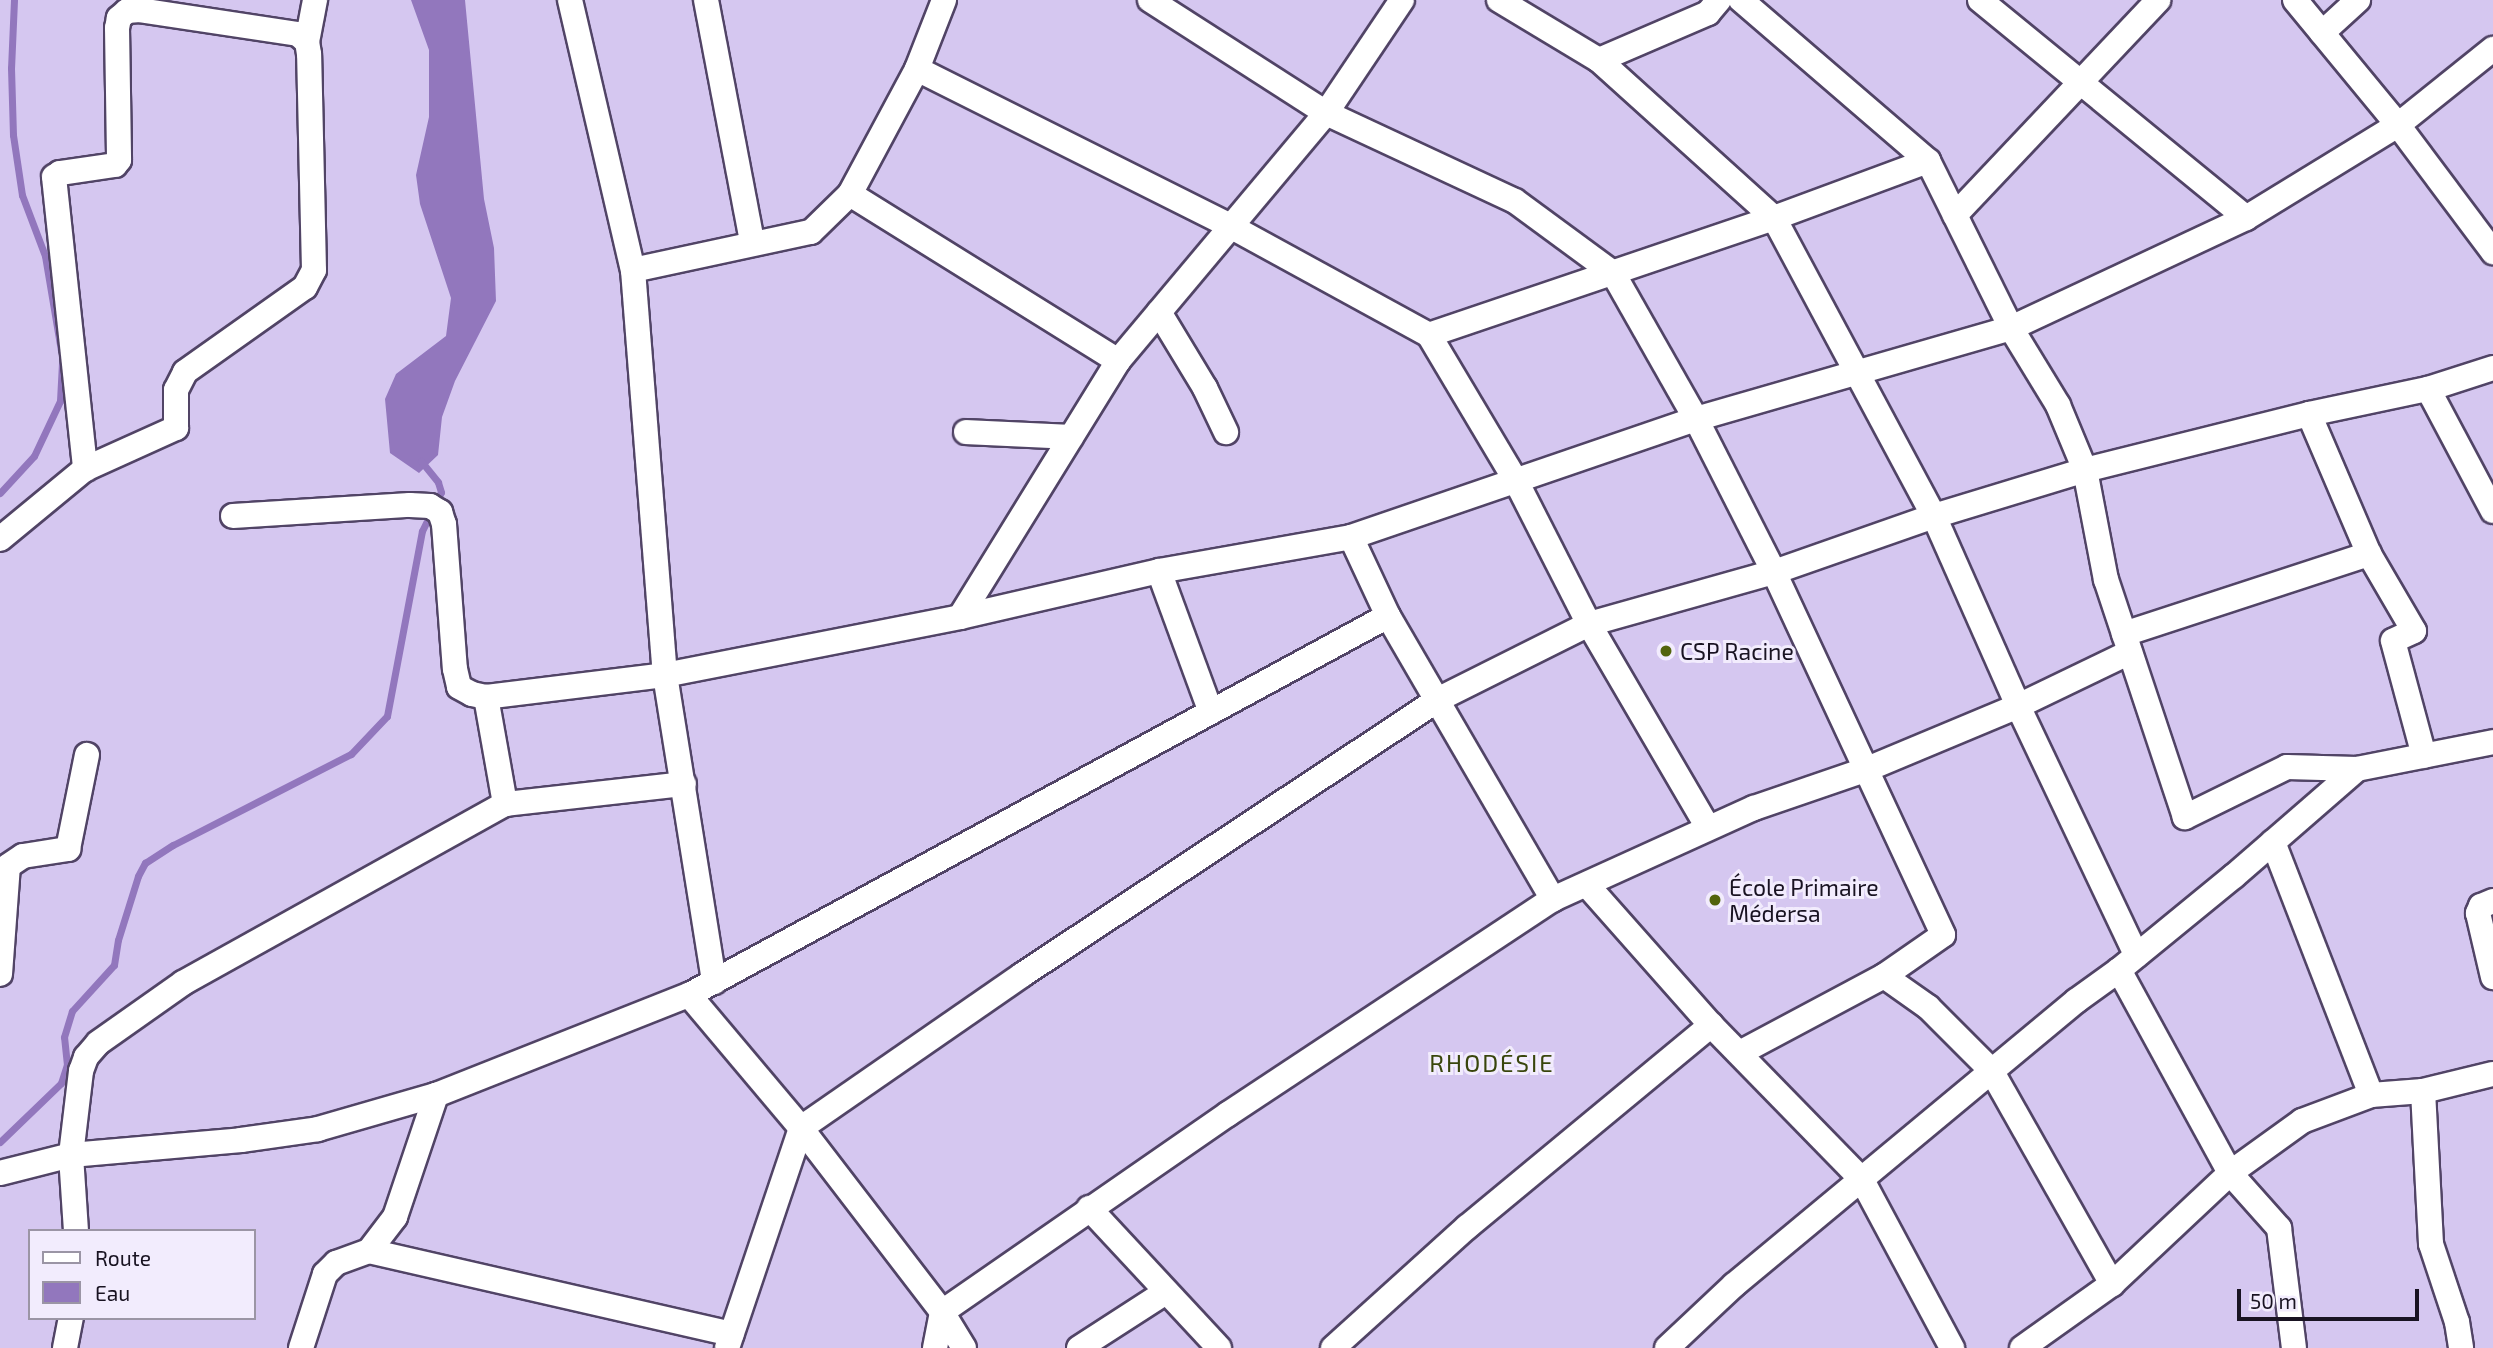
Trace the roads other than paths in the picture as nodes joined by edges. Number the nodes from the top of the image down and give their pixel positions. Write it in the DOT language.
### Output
graph roads {
  1 [pos="315,0"];
  2 [pos="570,0"];
  3 [pos="706,0"];
  4 [pos="944,0"];
  5 [pos="1150,0"];
  6 [pos="1402,0"];
  7 [pos="1499,0"];
  8 [pos="1719,0"];
  9 [pos="1741,0"];
  10 [pos="1980,0"];
  11 [pos="2158,0"];
  12 [pos="2295,0"];
  13 [pos="2358,0"];
  14 [pos="2322,33"];
  15 [pos="307,42"];
  16 [pos="2493,49"];
  17 [pos="1599,60"];
  18 [pos="917,69"];
  19 [pos="2079,82"];
  20 [pos="1326,113"];
  21 [pos="2398,125"];
  22 [pos="1928,161"];
  23 [pos="850,194"];
  24 [pos="1955,215"];
  25 [pos="1774,218"];
  26 [pos="2246,218"];
  27 [pos="1230,226"];
  28 [pos="752,242"];
  29 [pos="2493,253"];
  30 [pos="634,270"];
  31 [pos="1613,272"];
  32 [pos="1159,312"];
  33 [pos="2011,328"];
  34 [pos="1429,335"];
  35 [pos="1118,361"];
  36 [pos="2493,368"];
  37 [pos="1854,372"];
  38 [pos="2428,389"];
  39 [pos="2309,414"];
  40 [pos="1696,419"];
  41 [pos="965,432"];
  42 [pos="1226,432"];
  43 [pos="1072,437"];
  44 [pos="85,470"];
  45 [pos="2085,470"];
  46 [pos="1515,479"];
  47 [pos="2493,511"];
  48 [pos="233,516"];
  49 [pos="1934,516"];
  50 [pos="1351,537"];
  51 [pos="0,539"];
  52 [pos="2369,554"];
  53 [pos="1159,571"];
  54 [pos="1774,572"];
  55 [pos="1388,616"];
  56 [pos="960,617"];
  57 [pos="1589,624"];
  58 [pos="2127,643"];
  59 [pos="665,676"];
  60 [pos="486,697"];
  61 [pos="1439,699"];
  62 [pos="2018,706"];
  63 [pos="1211,712"];
  64 [pos="2493,742"];
  65 [pos="88,755"];
  66 [pos="2424,756"];
  67 [pos="2357,769"];
  68 [pos="1865,770"];
  69 [pos="684,784"];
  70 [pos="505,804"];
  71 [pos="1708,828"];
  72 [pos="2273,842"];
  73 [pos="4,866"];
  74 [pos="1587,885"];
  75 [pos="1553,899"];
  76 [pos="2493,901"];
  77 [pos="2127,963"];
  78 [pos="0,974"];
  79 [pos="1884,976"];
  80 [pos="2493,977"];
  81 [pos="714,982"];
  82 [pos="688,995"];
  83 [pos="1712,1025"];
  84 [pos="1740,1053"];
  85 [pos="1992,1070"];
  86 [pos="2493,1074"];
  87 [pos="2423,1091"];
  88 [pos="436,1095"];
  89 [pos="2371,1095"];
  90 [pos="801,1128"];
  91 [pos="71,1155"];
  92 [pos="0,1173"];
  93 [pos="2231,1173"];
  94 [pos="1862,1180"];
  95 [pos="1089,1208"];
  96 [pos="76,1229"];
  97 [pos="369,1251"];
  98 [pos="2112,1284"];
  99 [pos="1166,1292"];
  100 [pos="942,1312"];
  101 [pos="71,1320"];
  102 [pos="729,1341"];
  103 [pos="65,1348"];
  104 [pos="301,1348"];
  105 [pos="935,1348"];
  106 [pos="964,1348"];
  107 [pos="1079,1348"];
  108 [pos="1219,1348"];
  109 [pos="1333,1348"];
  110 [pos="1667,1348"];
  111 [pos="1952,1348"];
  112 [pos="2022,1348"];
  113 [pos="2294,1348"];
  114 [pos="2461,1348"];
  1 -- 15 [label="street"];
  2 -- 30 [label="street"];
  3 -- 28 [label="street"];
  4 -- 18 [label="street"];
  5 -- 20 [label="street"];
  6 -- 20 [label="street"];
  7 -- 17 [label="street"];
  8 -- 17 [label="street"];
  9 -- 22 [label="street"];
  10 -- 19 [label="street"];
  11 -- 19 [label="street"];
  12 -- 14 [label="street"];
  13 -- 14 [label="street"];
  14 -- 21 [label="street"];
  15 -- 44 [label="street"];
  15 -- 44 [label="street"];
  16 -- 21 [label="street"];
  17 -- 25 [label="street"];
  18 -- 23 [label="street"];
  18 -- 27 [label="street"];
  19 -- 24 [label="street"];
  19 -- 26 [label="street"];
  20 -- 27 [label="street"];
  20 -- 31 [label="street"];
  21 -- 26 [label="street"];
  21 -- 29 [label="street"];
  22 -- 24 [label="street"];
  22 -- 25 [label="street"];
  23 -- 28 [label="street"];
  23 -- 35 [label="street"];
  24 -- 33 [label="street"];
  25 -- 31 [label="street"];
  25 -- 37 [label="street"];
  26 -- 33 [label="street"];
  27 -- 32 [label="street"];
  27 -- 34 [label="street"];
  28 -- 30 [label="street"];
  30 -- 59 [label="street"];
  31 -- 34 [label="street"];
  31 -- 40 [label="street"];
  32 -- 35 [label="street"];
  32 -- 42 [label="street"];
  33 -- 37 [label="street"];
  33 -- 45 [label="street"];
  34 -- 46 [label="street"];
  35 -- 43 [label="street"];
  36 -- 38 [label="street"];
  37 -- 40 [label="street"];
  37 -- 49 [label="street"];
  38 -- 39 [label="street"];
  38 -- 47 [label="street"];
  39 -- 45 [label="street"];
  39 -- 52 [label="street"];
  40 -- 46 [label="street"];
  40 -- 54 [label="street"];
  41 -- 43 [label="street"];
  43 -- 56 [label="street"];
  44 -- 51 [label="street"];
  45 -- 49 [label="street"];
  45 -- 58 [label="street"];
  46 -- 50 [label="street"];
  46 -- 57 [label="street"];
  48 -- 60 [label="street"];
  49 -- 54 [label="street"];
  49 -- 62 [label="street"];
  50 -- 53 [label="street"];
  50 -- 55 [label="street"];
  52 -- 58 [label="street"];
  52 -- 66 [label="street"];
  53 -- 56 [label="street"];
  53 -- 63 [label="street"];
  54 -- 57 [label="street"];
  54 -- 68 [label="street"];
  55 -- 61 [label="street"];
  55 -- 63 [label="street"];
  56 -- 59 [label="street"];
  57 -- 61 [label="street"];
  57 -- 71 [label="street"];
  58 -- 62 [label="street"];
  58 -- 67 [label="street"];
  59 -- 60 [label="street"];
  59 -- 69 [label="street"];
  60 -- 70 [label="street"];
  61 -- 75 [label="street"];
  61 -- 90 [label="street"];
  62 -- 68 [label="street"];
  62 -- 77 [label="street"];
  63 -- 81 [label="street"];
  64 -- 66 [label="street"];
  65 -- 73 [label="street"];
  66 -- 67 [label="street"];
  67 -- 72 [label="street"];
  68 -- 71 [label="street"];
  68 -- 79 [label="street"];
  69 -- 70 [label="street"];
  69 -- 81 [label="street"];
  70 -- 91 [label="street"];
  71 -- 74 [label="street"];
  72 -- 77 [label="street"];
  72 -- 89 [label="street"];
  73 -- 78 [label="street"];
  74 -- 75 [label="street"];
  74 -- 83 [label="street"];
  75 -- 95 [label="street"];
  76 -- 80 [label="street"];
  77 -- 85 [label="street"];
  77 -- 93 [label="street"];
  79 -- 84 [label="street"];
  79 -- 85 [label="street"];
  81 -- 82 [label="street"];
  82 -- 88 [label="street"];
  82 -- 90 [label="street"];
  83 -- 84 [label="street"];
  83 -- 109 [label="street"];
  84 -- 94 [label="street"];
  85 -- 94 [label="street"];
  85 -- 98 [label="street"];
  86 -- 87 [label="street"];
  87 -- 89 [label="street"];
  87 -- 114 [label="street"];
  88 -- 91 [label="street"];
  88 -- 97 [label="street"];
  89 -- 93 [label="street"];
  90 -- 100 [label="street"];
  90 -- 102 [label="street"];
  91 -- 92 [label="street"];
  91 -- 96 [label="street"];
  93 -- 98 [label="street"];
  93 -- 113 [label="street"];
  94 -- 110 [label="street"];
  94 -- 111 [label="street"];
  95 -- 99 [label="street"];
  95 -- 100 [label="street"];
  97 -- 102 [label="street"];
  97 -- 104 [label="street"];
  98 -- 112 [label="street"];
  99 -- 107 [label="street"];
  99 -- 108 [label="street"];
  100 -- 105 [label="street"];
  100 -- 106 [label="street"];
  101 -- 103 [label="street"];
}
